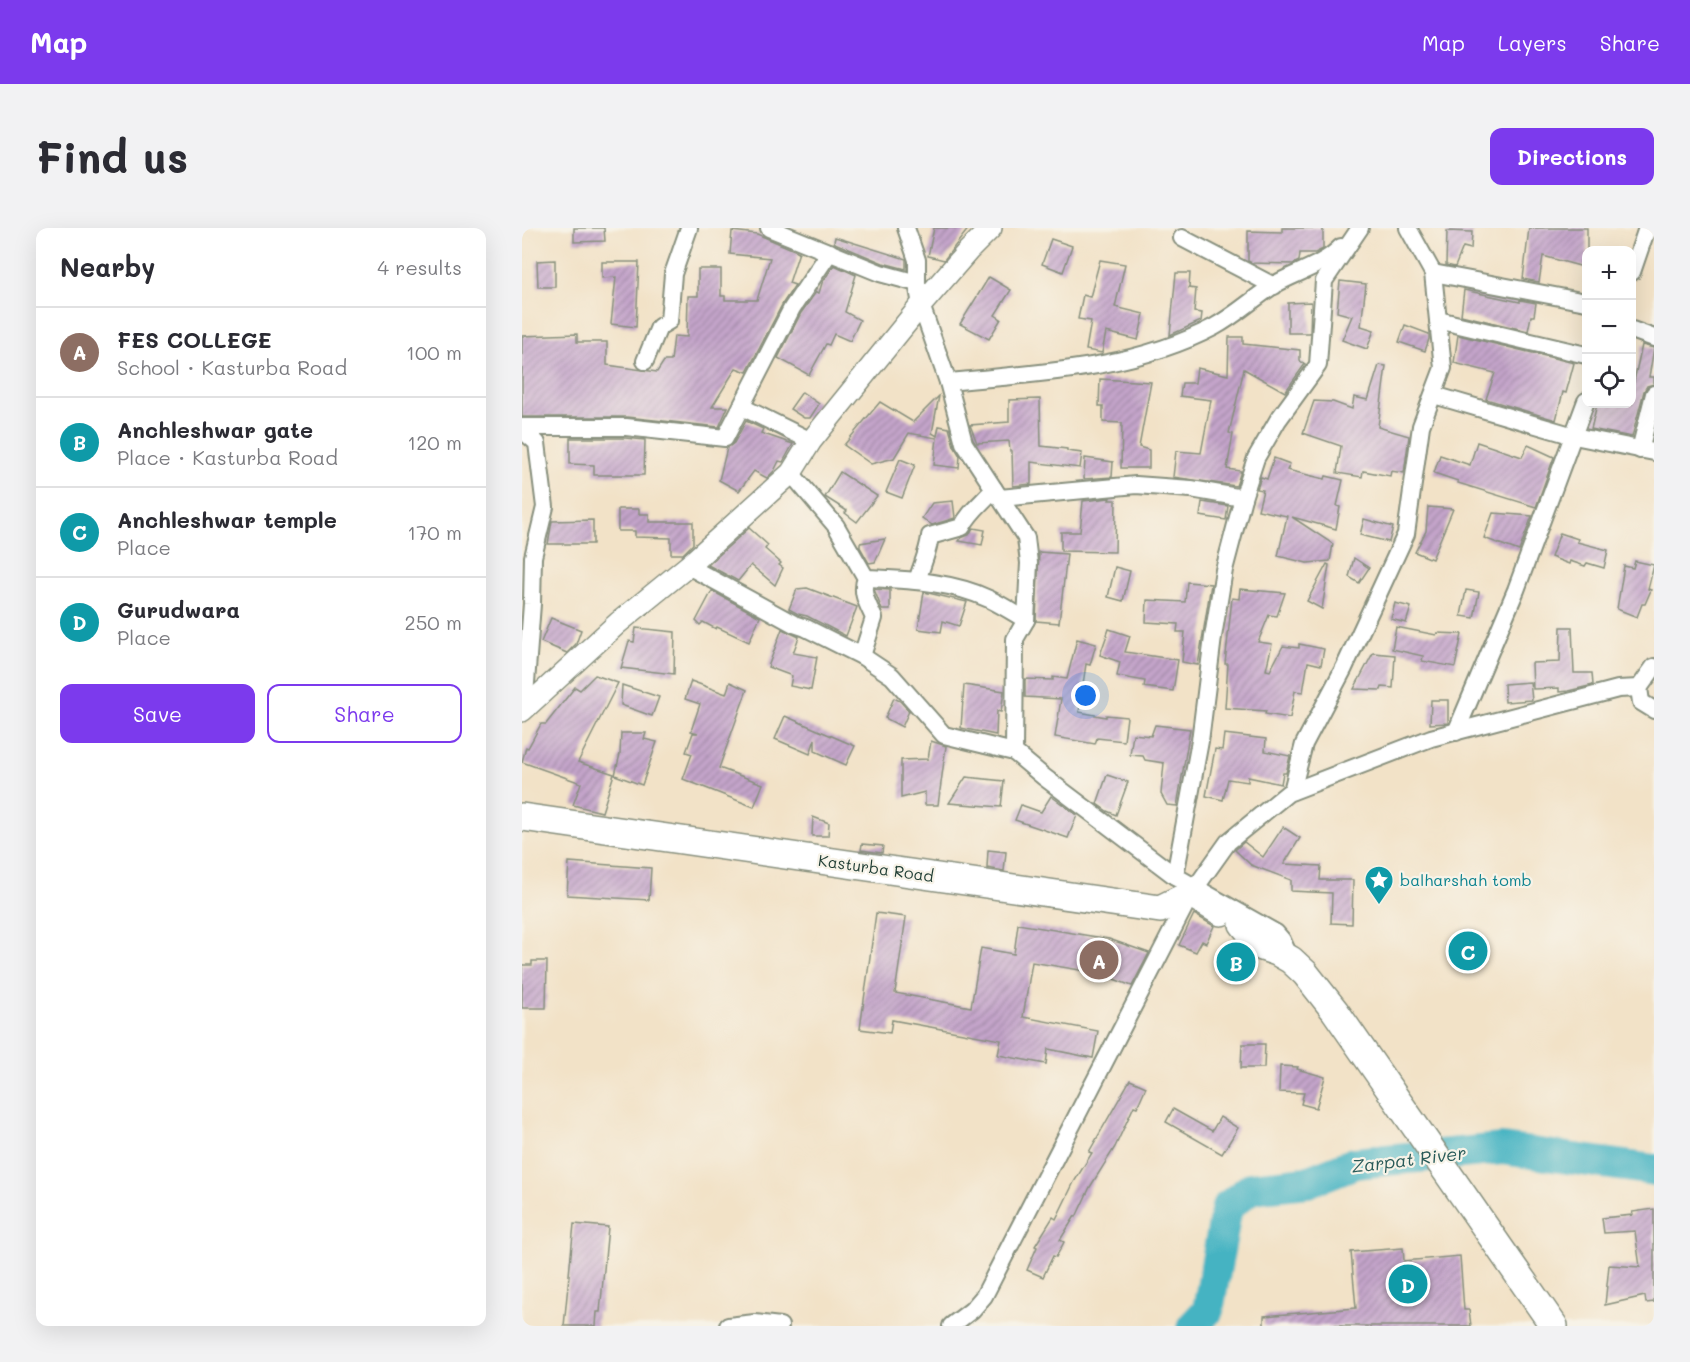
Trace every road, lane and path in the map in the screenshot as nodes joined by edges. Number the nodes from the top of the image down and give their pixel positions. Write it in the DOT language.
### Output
graph roads {
  1 [pos="689,228"];
  2 [pos="769,228"];
  3 [pos="906,228"];
  4 [pos="991,228"];
  5 [pos="1351,228"];
  6 [pos="1360,228"];
  7 [pos="1408,228"];
  8 [pos="1647,228"];
  9 [pos="1182,238"];
  10 [pos="830,252"];
  11 [pos="1636,260"];
  12 [pos="1433,273"];
  13 [pos="917,283"];
  14 [pos="1274,286"];
  15 [pos="1582,301"];
  16 [pos="921,305"];
  17 [pos="1438,320"];
  18 [pos="1636,331"];
  19 [pos="1654,338"];
  20 [pos="1583,354"];
  21 [pos="645,361"];
  22 [pos="948,382"];
  23 [pos="1654,394"];
  24 [pos="1434,395"];
  25 [pos="742,407"];
  26 [pos="1584,408"];
  27 [pos="522,429"];
  28 [pos="1574,436"];
  29 [pos="812,441"];
  30 [pos="1647,451"];
  31 [pos="791,473"];
  32 [pos="997,494"];
  33 [pos="1243,498"];
  34 [pos="528,564"];
  35 [pos="688,566"];
  36 [pos="866,578"];
  37 [pos="917,581"];
  38 [pos="1026,620"];
  39 [pos="862,656"];
  40 [pos="1654,667"];
  41 [pos="1639,688"];
  42 [pos="523,710"];
  43 [pos="1654,710"];
  44 [pos="1456,732"];
  45 [pos="1014,752"];
  46 [pos="1292,791"];
  47 [pos="522,817"];
  48 [pos="1187,886"];
  49 [pos="1291,960"];
  50 [pos="728,1326"];
  51 [pos="780,1326"];
  52 [pos="951,1326"];
  53 [pos="1554,1326"];
  1 -- 21 [label="street"];
  2 -- 10 [label="street"];
  3 -- 13 [label="street"];
  4 -- 16 [label="street"];
  5 -- 14 [label="street"];
  6 -- 33 [label="street"];
  7 -- 12 [label="street"];
  8 -- 11 [label="street"];
  9 -- 14 [label="street"];
  10 -- 13 [label="street"];
  10 -- 25 [label="street"];
  12 -- 15 [label="street"];
  12 -- 17 [label="street"];
  13 -- 16 [label="street"];
  14 -- 22 [label="street"];
  16 -- 22 [label="street"];
  16 -- 29 [label="street"];
  17 -- 20 [label="street"];
  17 -- 24 [label="street"];
  18 -- 19 [label="street"];
  22 -- 32 [label="street"];
  23 -- 30 [label="street"];
  24 -- 28 [label="street"];
  24 -- 46 [label="street"];
  25 -- 27 [label="street"];
  25 -- 29 [label="street"];
  26 -- 28 [label="street"];
  27 -- 34 [label="street"];
  28 -- 30 [label="street"];
  28 -- 44 [label="street"];
  29 -- 31 [label="street"];
  31 -- 35 [label="street"];
  31 -- 36 [label="street"];
  32 -- 33 [label="street"];
  32 -- 37 [label="street"];
  32 -- 38 [label="street"];
  33 -- 48 [label="street"];
  34 -- 42 [label="street"];
  35 -- 39 [label="street"];
  35 -- 42 [label="street"];
  36 -- 37 [label="street"];
  36 -- 39 [label="street"];
  37 -- 38 [label="street"];
  38 -- 45 [label="street"];
  39 -- 45 [label="street"];
  40 -- 41 [label="street"];
  41 -- 43 [label="street"];
  41 -- 44 [label="street"];
  44 -- 46 [label="street"];
  45 -- 48 [label="street"];
  46 -- 48 [label="street"];
  47 -- 48 [label="main road, Kasturba Road"];
  48 -- 49 [label="main road"];
  48 -- 49 [label="street"];
  48 -- 52 [label="street"];
  49 -- 53 [label="main road"];
  50 -- 51 [label="street"];
}
